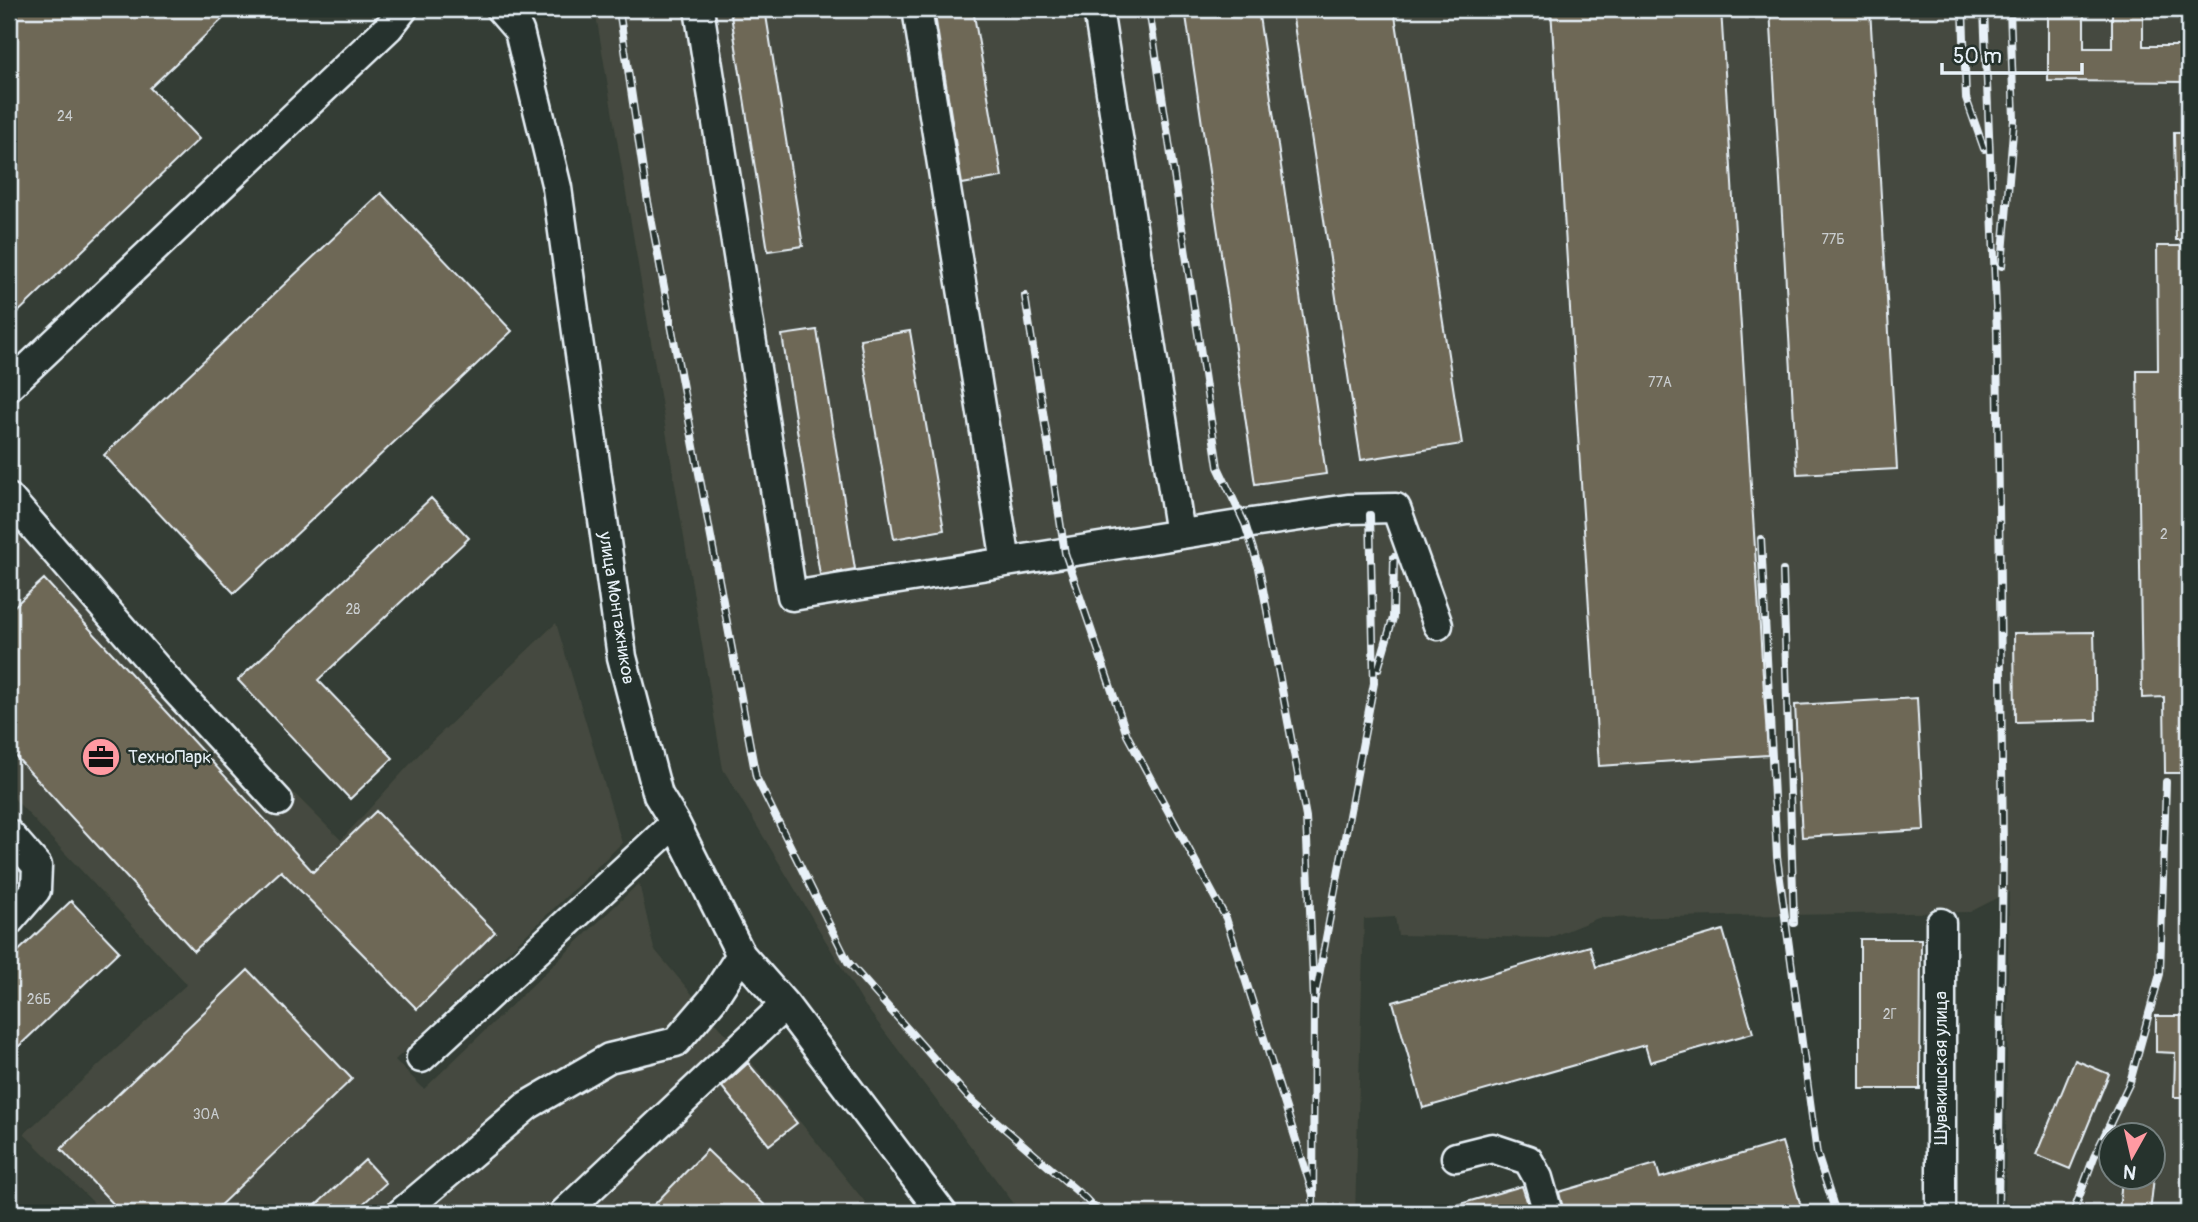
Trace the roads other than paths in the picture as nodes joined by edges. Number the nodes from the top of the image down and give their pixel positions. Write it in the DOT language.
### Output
graph roads {
  1 [pos="403,9"];
  2 [pos="500,9"];
  3 [pos="699,9"];
  4 [pos="916,9"];
  5 [pos="1098,9"];
  6 [pos="9,386"];
  7 [pos="9,498"];
  8 [pos="1180,534"];
  9 [pos="1006,562"];
  10 [pos="1438,625"];
  11 [pos="278,801"];
  12 [pos="675,822"];
  13 [pos="9,834"];
  14 [pos="9,921"];
  15 [pos="1941,923"];
  16 [pos="741,955"];
  17 [pos="785,1005"];
  18 [pos="421,1058"];
  19 [pos="1456,1157"];
  20 [pos="401,1213"];
  21 [pos="564,1213"];
  22 [pos="942,1213"];
  23 [pos="1548,1213"];
  24 [pos="1941,1213"];
  1 -- 6 [label="street"];
  2 -- 12 [label="street, улица Монтажников"];
  3 -- 9 [label="street"];
  4 -- 9 [label="street"];
  5 -- 8 [label="street"];
  7 -- 11 [label="street"];
  8 -- 9 [label="street"];
  8 -- 10 [label="street"];
  12 -- 16 [label="street, улица Монтажников"];
  12 -- 18 [label="street"];
  13 -- 14 [label="street"];
  15 -- 24 [label="street, Шувакишская улица"];
  16 -- 17 [label="street, улица Монтажников"];
  16 -- 20 [label="street"];
  17 -- 21 [label="street"];
  17 -- 22 [label="street, улица Монтажников"];
  19 -- 23 [label="street"];
}
